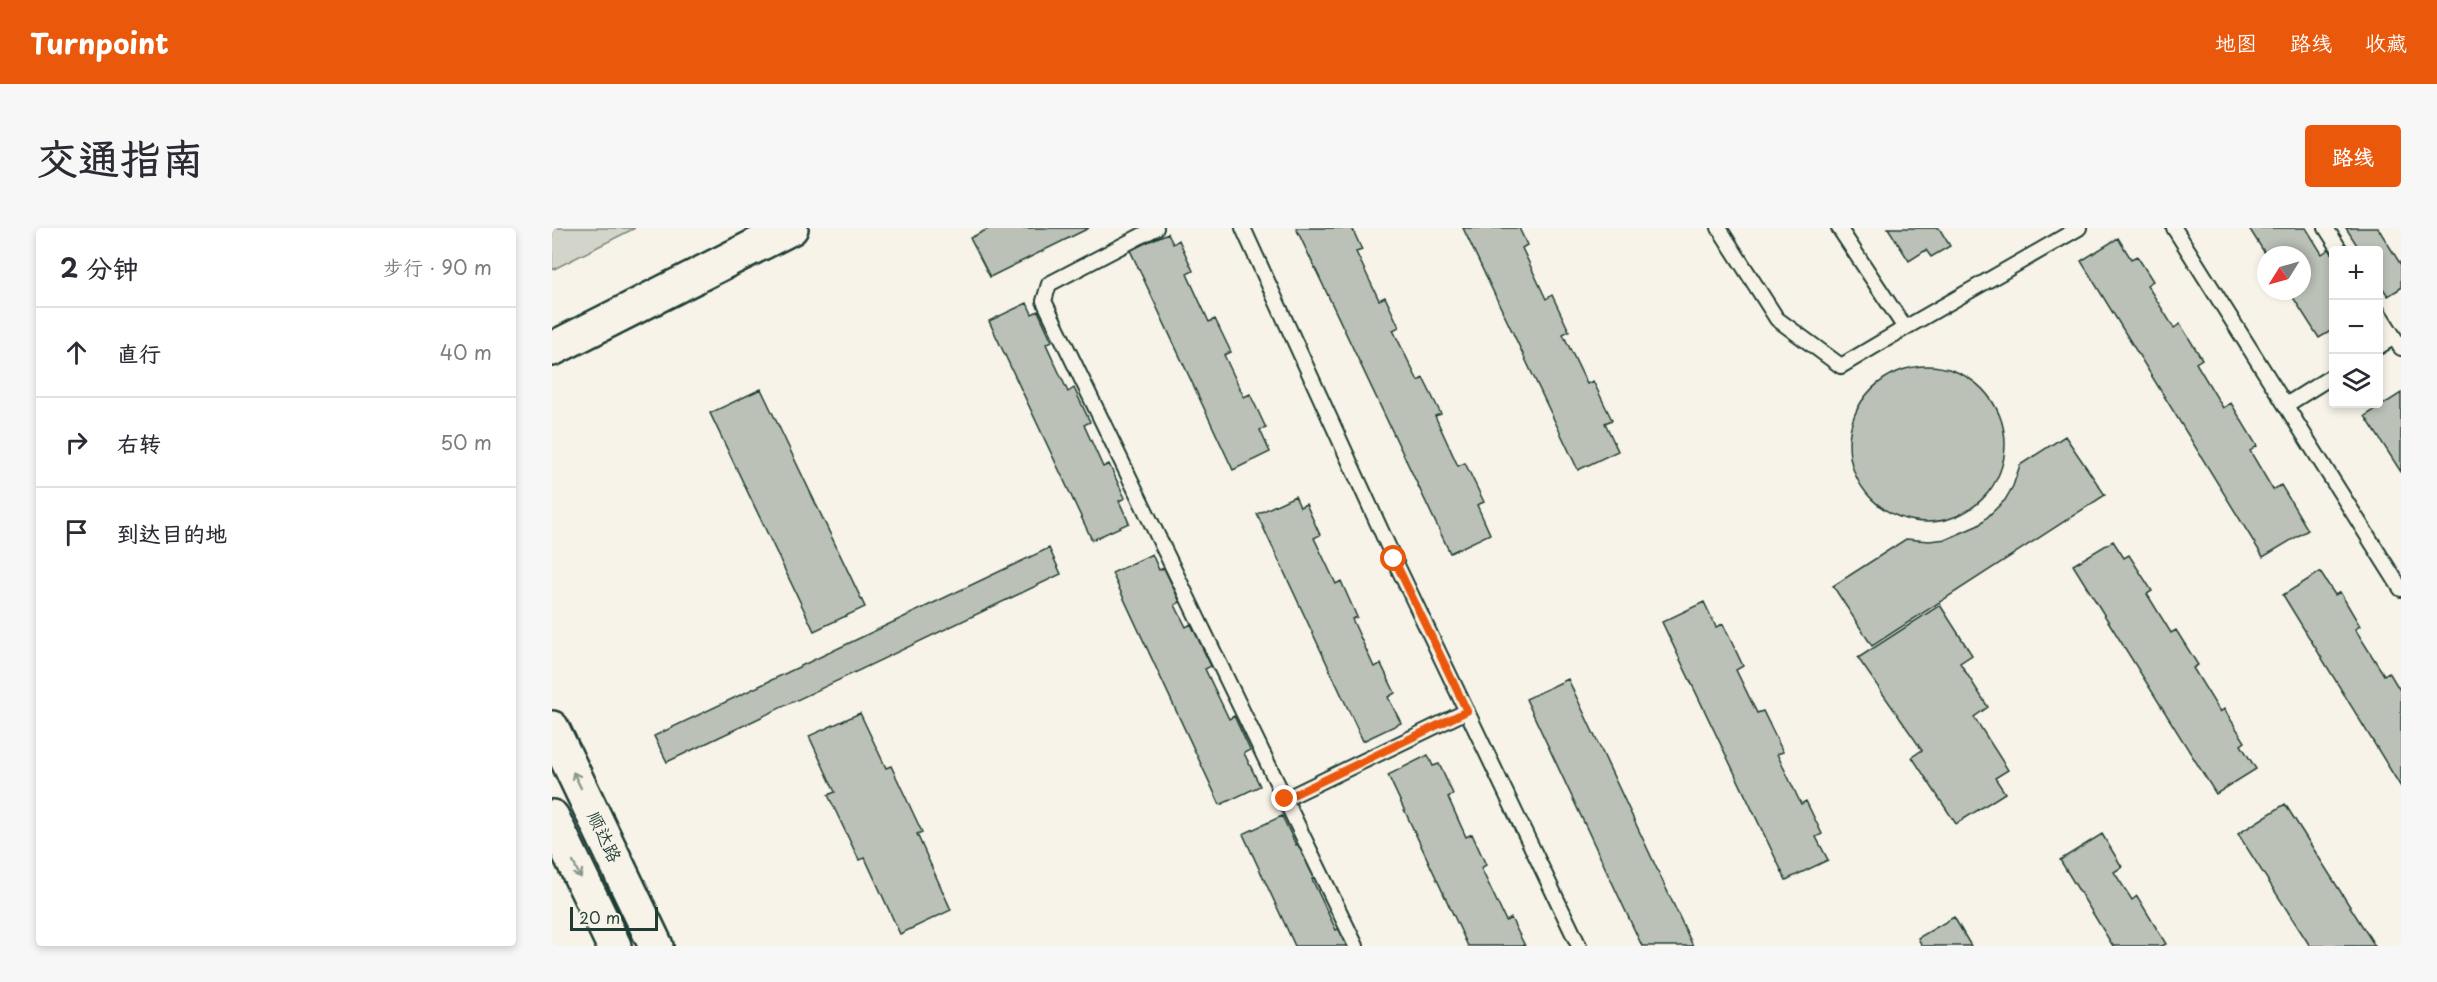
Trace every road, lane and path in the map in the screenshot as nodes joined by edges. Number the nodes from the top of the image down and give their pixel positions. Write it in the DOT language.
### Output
graph roads {
  1 [pos="791,228"];
  2 [pos="1156,228"];
  3 [pos="1243,228"];
  4 [pos="1719,228"];
  5 [pos="1839,228"];
  6 [pos="2079,228"];
  7 [pos="2174,228"];
  8 [pos="2326,228"];
  9 [pos="2337,246"];
  10 [pos="2383,319"];
  11 [pos="1905,328"];
  12 [pos="2398,343"];
  13 [pos="2383,346"];
  14 [pos="552,349"];
  15 [pos="2329,378"];
  16 [pos="2286,405"];
  17 [pos="2401,589"];
  18 [pos="1467,711"];
  19 [pos="552,728"];
  20 [pos="1285,799"];
  21 [pos="552,817"];
  22 [pos="614,946"];
  23 [pos="656,946"];
  24 [pos="1356,946"];
  25 [pos="1579,946"];
  1 -- 14 [label="main road"];
  2 -- 20 [label="lane"];
  3 -- 18 [label="lane"];
  4 -- 11 [label="lane"];
  5 -- 11 [label="lane"];
  6 -- 11 [label="lane"];
  7 -- 16 [label="lane"];
  8 -- 9 [label="lane"];
  10 -- 12 [label="lane"];
  12 -- 13 [label="lane"];
  15 -- 16 [label="lane"];
  16 -- 17 [label="lane"];
  18 -- 20 [label="lane"];
  18 -- 25 [label="lane"];
  23 -- 19 [label="main road, 顺达路, one-way"];
  20 -- 24 [label="lane"];
  21 -- 22 [label="main road, one-way"];
}
